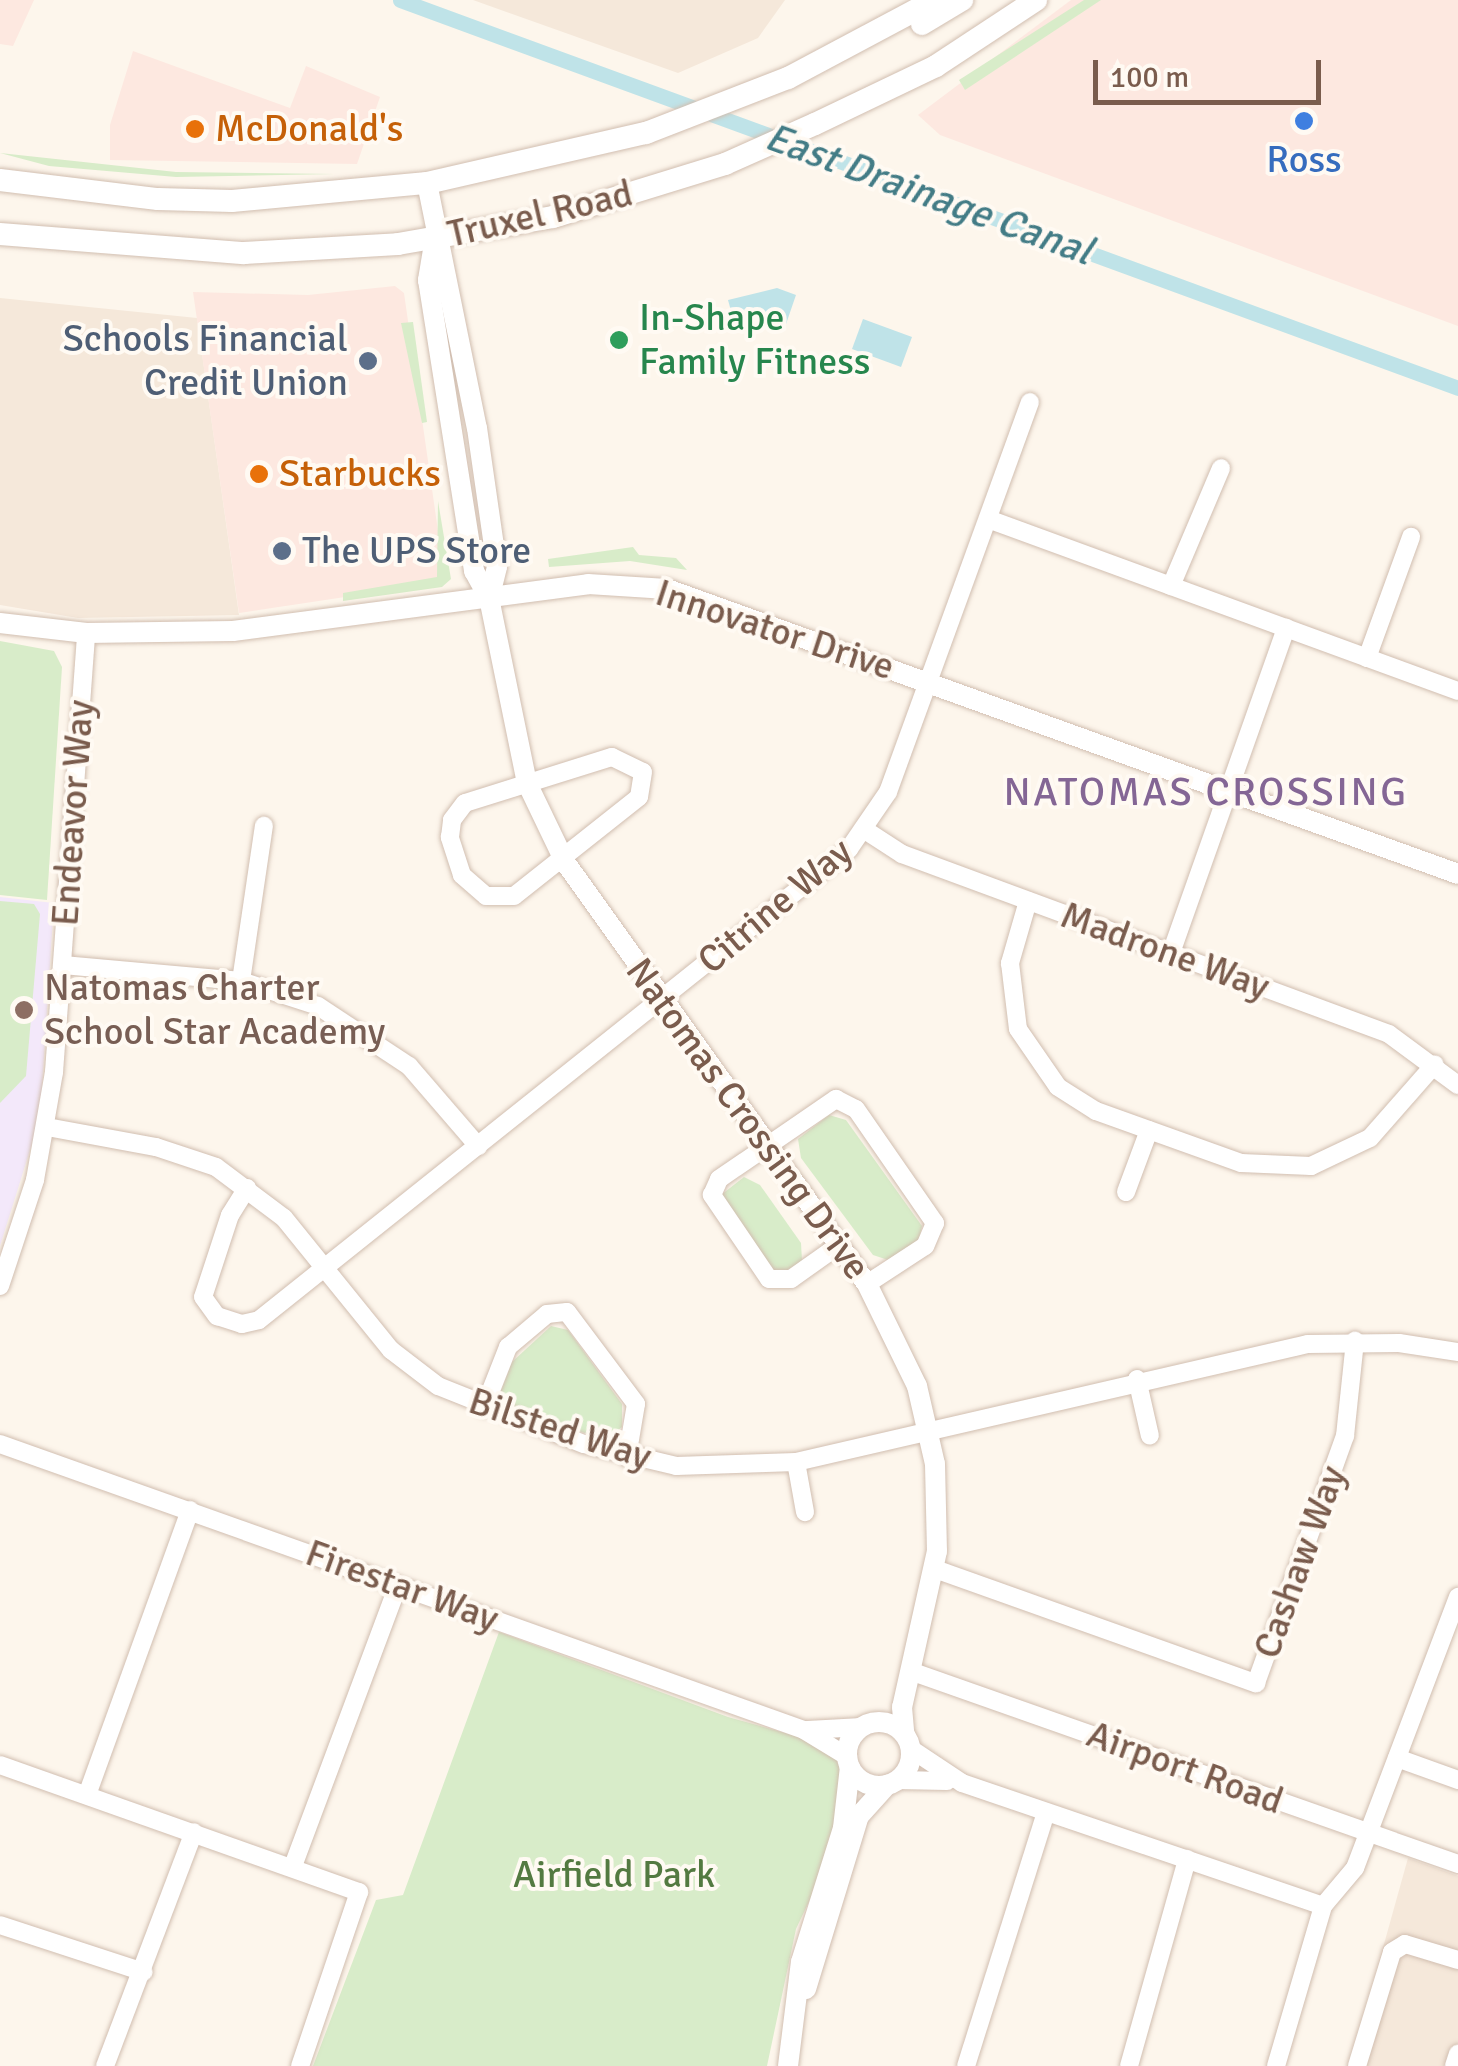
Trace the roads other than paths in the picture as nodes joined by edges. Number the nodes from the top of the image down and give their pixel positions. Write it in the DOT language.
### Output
graph roads {
  1 [pos="935,0"];
  2 [pos="962,0"];
  3 [pos="1036,0"];
  4 [pos="850,47"];
  5 [pos="0,180"];
  6 [pos="427,183"];
  7 [pos="0,234"];
  8 [pos="436,238"];
  9 [pos="1030,402"];
  10 [pos="1221,468"];
  11 [pos="988,520"];
  12 [pos="1411,536"];
  13 [pos="1171,586"];
  14 [pos="489,598"];
  15 [pos="0,623"];
  16 [pos="1286,628"];
  17 [pos="86,633"];
  18 [pos="1367,658"];
  19 [pos="927,682"];
  20 [pos="1458,691"];
  21 [pos="527,782"];
  22 [pos="1230,791"];
  23 [pos="264,826"];
  24 [pos="865,830"];
  25 [pos="563,856"];
  26 [pos="1458,874"];
  27 [pos="1028,901"];
  28 [pos="1171,953"];
  29 [pos="62,964"];
  30 [pos="241,980"];
  31 [pos="663,1000"];
  32 [pos="1435,1064"];
  33 [pos="1458,1086"];
  34 [pos="46,1127"];
  35 [pos="1149,1130"];
  36 [pos="767,1144"];
  37 [pos="478,1146"];
  38 [pos="246,1188"];
  39 [pos="1126,1192"];
  40 [pos="839,1245"];
  41 [pos="325,1268"];
  42 [pos="867,1284"];
  43 [pos="0,1286"];
  44 [pos="1355,1341"];
  45 [pos="1458,1352"];
  46 [pos="1137,1379"];
  47 [pos="484,1408"];
  48 [pos="929,1431"];
  49 [pos="1150,1436"];
  50 [pos="0,1444"];
  51 [pos="627,1457"];
  52 [pos="796,1462"];
  53 [pos="190,1510"];
  54 [pos="805,1512"];
  55 [pos="935,1569"];
  56 [pos="398,1585"];
  57 [pos="1458,1596"];
  58 [pos="913,1664"];
  59 [pos="868,1725"];
  60 [pos="804,1730"];
  61 [pos="907,1741"];
  62 [pos="1397,1758"];
  63 [pos="849,1762"];
  64 [pos="0,1765"];
  65 [pos="1458,1780"];
  66 [pos="892,1782"];
  67 [pos="962,1783"];
  68 [pos="87,1796"];
  69 [pos="1046,1812"];
  70 [pos="194,1832"];
  71 [pos="1370,1834"];
  72 [pos="1188,1859"];
  73 [pos="1458,1864"];
  74 [pos="293,1866"];
  75 [pos="1323,1906"];
  76 [pos="0,1925"];
  77 [pos="1458,1960"];
  78 [pos="144,1972"];
  79 [pos="800,2005"];
  80 [pos="1458,2055"];
  81 [pos="106,2066"];
  82 [pos="300,2066"];
  83 [pos="788,2066"];
  84 [pos="966,2066"];
  85 [pos="1129,2066"];
  86 [pos="1276,2066"];
  87 [pos="1357,2066"];
  88 [pos="1454,2066"];
  1 -- 4 [label="main road, Truxel Road"];
  2 -- 4 [label="main road"];
  3 -- 8 [label="main road, Truxel Road"];
  4 -- 6 [label="main road, Truxel Road"];
  5 -- 6 [label="main road, Truxel Road"];
  6 -- 8 [label="street, Natomas Crossing Drive"];
  7 -- 8 [label="main road, Truxel Road"];
  8 -- 14 [label="street, Natomas Crossing Drive"];
  9 -- 11 [label="street, Citrine Way"];
  10 -- 13 [label="street"];
  11 -- 13 [label="street"];
  11 -- 19 [label="street, Citrine Way"];
  12 -- 18 [label="street"];
  13 -- 16 [label="street"];
  14 -- 17 [label="street, Innovator Drive"];
  14 -- 19 [label="street, Innovator Drive"];
  14 -- 21 [label="street, Natomas Crossing Drive"];
  15 -- 17 [label="street, Innovator Drive"];
  16 -- 18 [label="street"];
  16 -- 22 [label="street"];
  17 -- 29 [label="street, Endeavor Way"];
  18 -- 20 [label="street"];
  19 -- 22 [label="street, Innovator Drive"];
  19 -- 24 [label="street, Citrine Way"];
  21 -- 25 [label="street, Natomas Crossing Drive"];
  21 -- 25 [label="street"];
  21 -- 25 [label="street"];
  22 -- 26 [label="street, Innovator Drive"];
  22 -- 28 [label="street"];
  23 -- 30 [label="street"];
  24 -- 27 [label="street, Madrone Way"];
  24 -- 31 [label="street, Citrine Way"];
  25 -- 31 [label="street, Natomas Crossing Drive"];
  27 -- 28 [label="street, Madrone Way"];
  27 -- 35 [label="street"];
  28 -- 32 [label="street, Madrone Way"];
  29 -- 30 [label="street"];
  29 -- 34 [label="street, Endeavor Way"];
  30 -- 37 [label="street"];
  31 -- 36 [label="street, Natomas Crossing Drive"];
  31 -- 37 [label="street, Citrine Way"];
  32 -- 33 [label="street, Madrone Way"];
  32 -- 35 [label="street"];
  34 -- 38 [label="street, Bilsted Way"];
  34 -- 43 [label="street, Endeavor Way"];
  35 -- 39 [label="street"];
  36 -- 40 [label="street, Natomas Crossing Drive"];
  36 -- 40 [label="street"];
  36 -- 42 [label="street"];
  37 -- 41 [label="street, Citrine Way"];
  38 -- 41 [label="street, Bilsted Way"];
  38 -- 41 [label="street, Citrine Way"];
  40 -- 42 [label="street, Natomas Crossing Drive"];
  41 -- 47 [label="street, Bilsted Way"];
  42 -- 48 [label="street, Natomas Crossing Drive"];
  44 -- 45 [label="street, Bilsted Way"];
  44 -- 46 [label="street, Bilsted Way"];
  44 -- 55 [label="street, Cashaw Way"];
  46 -- 48 [label="street, Bilsted Way"];
  46 -- 49 [label="street"];
  47 -- 51 [label="street, Bilsted Way"];
  47 -- 51 [label="street"];
  48 -- 52 [label="street, Bilsted Way"];
  48 -- 55 [label="street, Natomas Crossing Drive"];
  50 -- 53 [label="street, Firestar Way"];
  51 -- 52 [label="street, Bilsted Way"];
  52 -- 54 [label="street"];
  53 -- 56 [label="street, Firestar Way"];
  53 -- 68 [label="street"];
  55 -- 58 [label="street, Natomas Crossing Drive"];
  56 -- 60 [label="street, Firestar Way"];
  56 -- 74 [label="street"];
  57 -- 62 [label="street"];
  58 -- 59 [label="street, Natomas Crossing Drive"];
  58 -- 61 [label="street, Natomas Crossing Drive"];
  58 -- 71 [label="street, Airport Road"];
  59 -- 60 [label="street, Firestar Way"];
  59 -- 61 [label="street"];
  59 -- 63 [label="street, Natomas Crossing Drive"];
  60 -- 63 [label="street, Firestar Way"];
  61 -- 66 [label="street, Natomas Crossing Drive"];
  61 -- 67 [label="street"];
  62 -- 65 [label="street"];
  62 -- 71 [label="street"];
  63 -- 66 [label="street"];
  63 -- 79 [label="street"];
  64 -- 68 [label="street"];
  66 -- 67 [label="street"];
  66 -- 79 [label="street"];
  67 -- 69 [label="street"];
  68 -- 70 [label="street"];
  69 -- 72 [label="street"];
  69 -- 84 [label="street"];
  70 -- 74 [label="street"];
  70 -- 78 [label="street"];
  71 -- 73 [label="street, Airport Road"];
  71 -- 75 [label="street"];
  72 -- 75 [label="street"];
  72 -- 85 [label="street"];
  74 -- 82 [label="street"];
  75 -- 86 [label="street"];
  76 -- 78 [label="street"];
  77 -- 87 [label="street"];
  78 -- 81 [label="street"];
  79 -- 83 [label="street"];
  80 -- 88 [label="street"];
}
